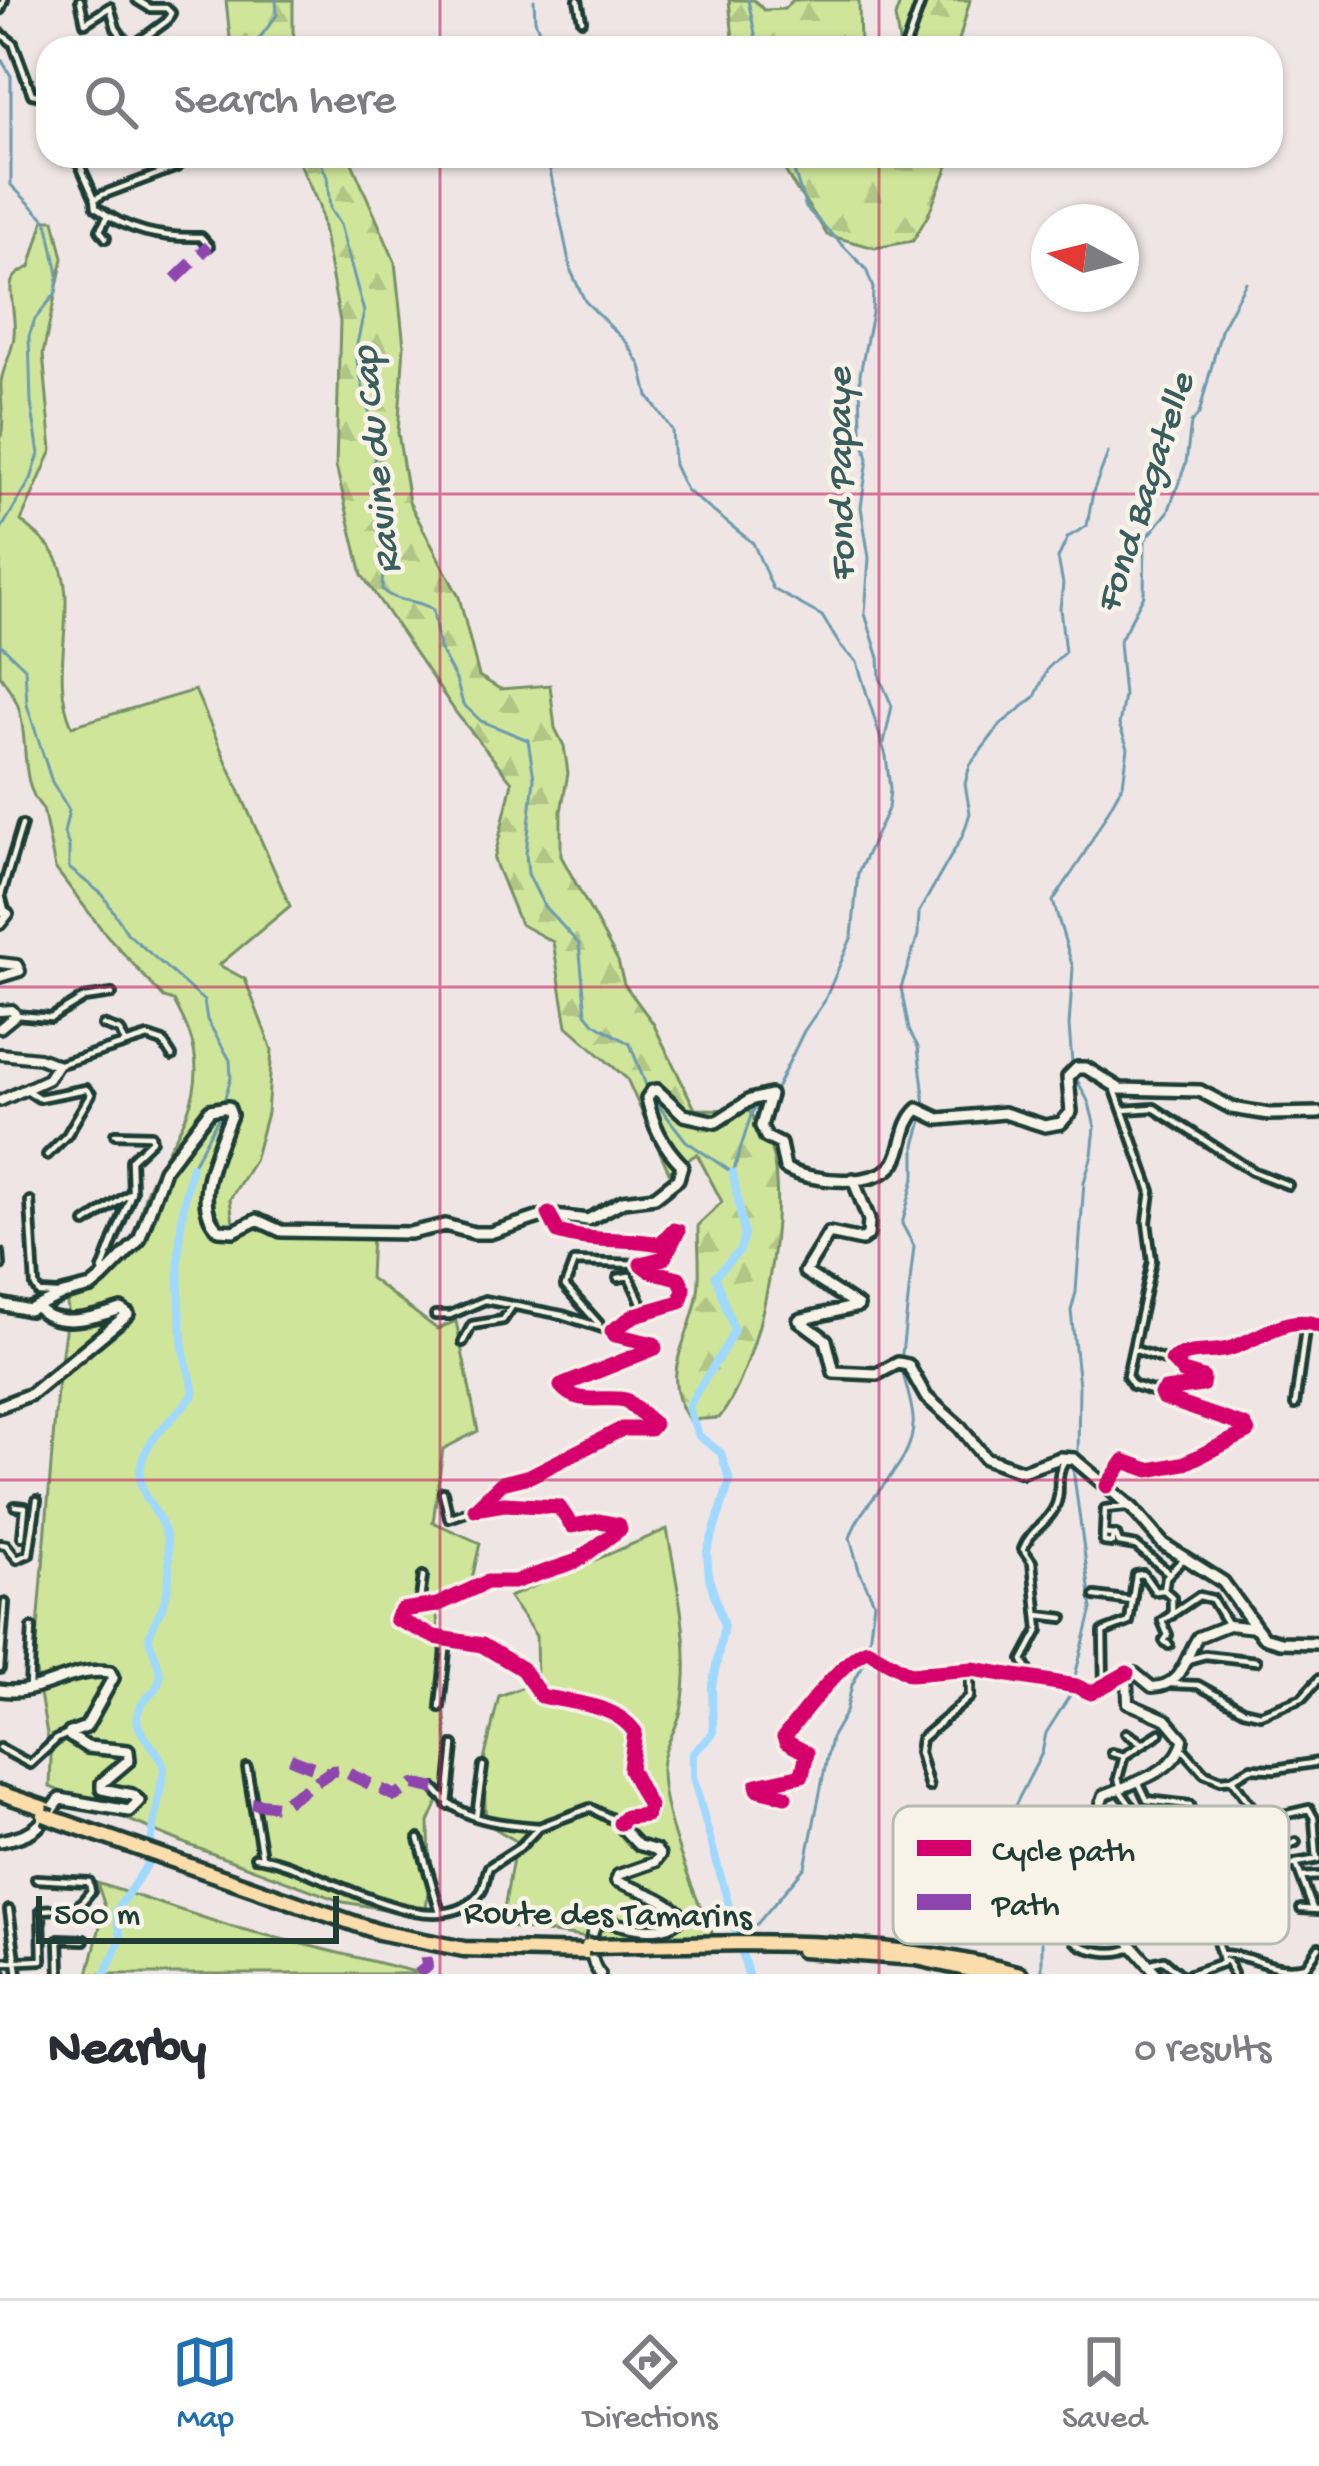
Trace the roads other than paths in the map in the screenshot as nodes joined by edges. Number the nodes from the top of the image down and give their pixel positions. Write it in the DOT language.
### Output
graph roads {
  1 [pos="4,0"];
  2 [pos="80,0"];
  3 [pos="137,0"];
  4 [pos="578,0"];
  5 [pos="922,0"];
  6 [pos="0,10"];
  7 [pos="582,20"];
  8 [pos="0,33"];
  9 [pos="122,36"];
  10 [pos="146,36"];
  11 [pos="909,36"];
  12 [pos="36,95"];
  13 [pos="81,168"];
  14 [pos="174,168"];
  15 [pos="95,199"];
  16 [pos="108,216"];
  17 [pos="106,238"];
  18 [pos="209,246"];
  19 [pos="22,825"];
  20 [pos="3,909"];
  21 [pos="0,924"];
  22 [pos="0,963"];
  23 [pos="0,977"];
  24 [pos="112,994"];
  25 [pos="0,1011"];
  26 [pos="16,1015"];
  27 [pos="103,1025"];
  28 [pos="0,1028"];
  29 [pos="125,1043"];
  30 [pos="0,1054"];
  31 [pos="172,1056"];
  32 [pos="57,1065"];
  33 [pos="1114,1087"];
  34 [pos="25,1089"];
  35 [pos="0,1101"];
  36 [pos="1124,1110"];
  37 [pos="1319,1113"];
  38 [pos="115,1134"];
  39 [pos="46,1156"];
  40 [pos="853,1179"];
  41 [pos="1288,1185"];
  42 [pos="132,1192"];
  43 [pos="30,1202"];
  44 [pos="549,1214"];
  45 [pos="86,1223"];
  46 [pos="0,1253"];
  47 [pos="641,1264"];
  48 [pos="1,1265"];
  49 [pos="104,1276"];
  50 [pos="618,1278"];
  51 [pos="63,1294"];
  52 [pos="0,1304"];
  53 [pos="37,1306"];
  54 [pos="512,1307"];
  55 [pos="645,1311"];
  56 [pos="435,1315"];
  57 [pos="1306,1322"];
  58 [pos="1319,1325"];
  59 [pos="608,1330"];
  60 [pos="463,1342"];
  61 [pos="1132,1349"];
  62 [pos="1172,1363"];
  63 [pos="1161,1394"];
  64 [pos="1295,1405"];
  65 [pos="0,1406"];
  66 [pos="1067,1457"];
  67 [pos="1107,1486"];
  68 [pos="443,1492"];
  69 [pos="37,1500"];
  70 [pos="1128,1505"];
  71 [pos="15,1506"];
  72 [pos="475,1509"];
  73 [pos="23,1528"];
  74 [pos="34,1529"];
  75 [pos="22,1537"];
  76 [pos="0,1544"];
  77 [pos="1185,1557"];
  78 [pos="1169,1574"];
  79 [pos="423,1576"];
  80 [pos="1164,1591"];
  81 [pos="1095,1596"];
  82 [pos="1132,1601"];
  83 [pos="4,1603"];
  84 [pos="419,1608"];
  85 [pos="1038,1615"];
  86 [pos="1172,1615"];
  87 [pos="1063,1618"];
  88 [pos="1228,1624"];
  89 [pos="32,1628"];
  90 [pos="1256,1628"];
  91 [pos="447,1639"];
  92 [pos="1319,1642"];
  93 [pos="1169,1645"];
  94 [pos="1187,1660"];
  95 [pos="1256,1661"];
  96 [pos="0,1669"];
  97 [pos="970,1670"];
  98 [pos="1126,1673"];
  99 [pos="1032,1678"];
  100 [pos="1319,1679"];
  101 [pos="1171,1684"];
  102 [pos="1104,1688"];
  103 [pos="0,1690"];
  104 [pos="29,1691"];
  105 [pos="440,1707"];
  106 [pos="70,1732"];
  107 [pos="1126,1733"];
  108 [pos="1160,1733"];
  109 [pos="1142,1743"];
  110 [pos="454,1745"];
  111 [pos="0,1748"];
  112 [pos="1182,1748"];
  113 [pos="1112,1753"];
  114 [pos="1124,1756"];
  115 [pos="1319,1762"];
  116 [pos="483,1766"];
  117 [pos="248,1768"];
  118 [pos="1232,1779"];
  119 [pos="1138,1780"];
  120 [pos="929,1787"];
  121 [pos="1120,1788"];
  122 [pos="435,1789"];
  123 [pos="0,1796"];
  124 [pos="785,1796"];
  125 [pos="448,1805"];
  126 [pos="1104,1806"];
  127 [pos="1130,1806"];
  128 [pos="1190,1806"];
  129 [pos="1251,1806"];
  130 [pos="50,1813"];
  131 [pos="1289,1814"];
  132 [pos="476,1817"];
  133 [pos="620,1822"];
  134 [pos="538,1827"];
  135 [pos="419,1839"];
  136 [pos="0,1841"];
  137 [pos="1296,1842"];
  138 [pos="1289,1845"];
  139 [pos="1318,1859"];
  140 [pos="1296,1862"];
  141 [pos="1289,1866"];
  142 [pos="1319,1876"];
  143 [pos="1302,1877"];
  144 [pos="36,1880"];
  145 [pos="1301,1909"];
  146 [pos="8,1910"];
  147 [pos="1316,1910"];
  148 [pos="440,1912"];
  149 [pos="83,1940"];
  150 [pos="1079,1944"];
  151 [pos="1132,1944"];
  152 [pos="1218,1944"];
  153 [pos="772,1947"];
  154 [pos="1132,1947"];
  155 [pos="1319,1947"];
  156 [pos="1222,1957"];
  157 [pos="43,1960"];
  158 [pos="15,1961"];
  159 [pos="0,1962"];
  160 [pos="58,1962"];
  161 [pos="1152,1964"];
  162 [pos="18,1974"];
  163 [pos="60,1974"];
  164 [pos="598,1974"];
  165 [pos="988,1974"];
  166 [pos="1020,1974"];
  167 [pos="1157,1974"];
  168 [pos="1180,1974"];
  169 [pos="1190,1974"];
  170 [pos="1234,1974"];
  1 -- 6 [label="street"];
  2 -- 9 [label="street"];
  3 -- 10 [label="street"];
  4 -- 7 [label="street"];
  5 -- 11 [label="street"];
  8 -- 12 [label="street"];
  13 -- 15 [label="street"];
  14 -- 15 [label="street"];
  15 -- 16 [label="street"];
  16 -- 17 [label="street"];
  16 -- 18 [label="street"];
  19 -- 20 [label="street"];
  20 -- 21 [label="street"];
  22 -- 23 [label="street"];
  24 -- 26 [label="street"];
  25 -- 26 [label="street"];
  26 -- 28 [label="street"];
  27 -- 29 [label="street"];
  29 -- 31 [label="street"];
  29 -- 32 [label="street"];
  30 -- 32 [label="street"];
  32 -- 34 [label="street"];
  33 -- 36 [label="street"];
  33 -- 37 [label="main road"];
  33 -- 40 [label="main road"];
  34 -- 35 [label="street"];
  34 -- 39 [label="street"];
  36 -- 41 [label="street"];
  36 -- 61 [label="street"];
  38 -- 42 [label="street"];
  40 -- 44 [label="main road"];
  40 -- 66 [label="main road"];
  42 -- 45 [label="street"];
  42 -- 49 [label="street"];
  43 -- 51 [label="street"];
  44 -- 47 [label="street"];
  44 -- 49 [label="main road"];
  46 -- 48 [label="street"];
  47 -- 55 [label="street"];
  47 -- 59 [label="street"];
  49 -- 51 [label="main road"];
  50 -- 55 [label="street"];
  51 -- 53 [label="main road"];
  52 -- 53 [label="main road"];
  53 -- 65 [label="main road"];
  54 -- 56 [label="street"];
  54 -- 59 [label="street"];
  54 -- 60 [label="street"];
  55 -- 59 [label="street"];
  57 -- 58 [label="street"];
  57 -- 62 [label="street"];
  57 -- 64 [label="street"];
  59 -- 72 [label="street"];
  61 -- 62 [label="street"];
  61 -- 63 [label="street"];
  62 -- 63 [label="street"];
  63 -- 67 [label="street"];
  66 -- 67 [label="main road"];
  66 -- 85 [label="street"];
  67 -- 70 [label="main road"];
  68 -- 72 [label="street"];
  69 -- 74 [label="street"];
  70 -- 77 [label="main road"];
  70 -- 78 [label="street"];
  71 -- 73 [label="street"];
  72 -- 84 [label="street"];
  73 -- 74 [label="street"];
  73 -- 75 [label="street"];
  74 -- 76 [label="street"];
  77 -- 78 [label="street"];
  77 -- 90 [label="main road"];
  78 -- 80 [label="street"];
  79 -- 84 [label="street"];
  80 -- 82 [label="street"];
  80 -- 86 [label="street"];
  81 -- 82 [label="street"];
  82 -- 102 [label="street"];
  83 -- 96 [label="street"];
  84 -- 91 [label="street"];
  85 -- 87 [label="street"];
  85 -- 99 [label="street"];
  86 -- 88 [label="street"];
  86 -- 93 [label="street"];
  88 -- 90 [label="street"];
  88 -- 94 [label="street"];
  89 -- 104 [label="street"];
  90 -- 92 [label="main road"];
  91 -- 105 [label="street"];
  91 -- 133 [label="street"];
  94 -- 95 [label="street"];
  94 -- 101 [label="street"];
  97 -- 99 [label="street"];
  97 -- 120 [label="street"];
  97 -- 124 [label="street"];
  98 -- 101 [label="street"];
  98 -- 102 [label="street"];
  98 -- 112 [label="street"];
  99 -- 102 [label="street"];
  100 -- 101 [label="street"];
  103 -- 104 [label="main road"];
  104 -- 106 [label="main road"];
  106 -- 111 [label="street"];
  106 -- 130 [label="main road"];
  107 -- 109 [label="street"];
  108 -- 109 [label="street"];
  109 -- 114 [label="street"];
  110 -- 125 [label="street"];
  112 -- 118 [label="street"];
  112 -- 119 [label="street"];
  113 -- 114 [label="street"];
  114 -- 121 [label="street"];
  115 -- 118 [label="street"];
  116 -- 132 [label="street"];
  117 -- 148 [label="street"];
  118 -- 129 [label="street"];
  119 -- 121 [label="street"];
  119 -- 128 [label="street"];
  121 -- 126 [label="street"];
  121 -- 127 [label="street"];
  122 -- 125 [label="street"];
  123 -- 130 [label="highway, Route des Tamarins"];
  125 -- 132 [label="street"];
  130 -- 136 [label="main road"];
  130 -- 153 [label="highway, Route des Tamarins"];
  131 -- 139 [label="street"];
  132 -- 134 [label="street"];
  133 -- 134 [label="street"];
  133 -- 164 [label="street"];
  134 -- 148 [label="street"];
  135 -- 148 [label="street"];
  137 -- 138 [label="street"];
  139 -- 140 [label="street"];
  140 -- 141 [label="street"];
  140 -- 143 [label="street"];
  142 -- 143 [label="street"];
  143 -- 147 [label="street"];
  144 -- 157 [label="street"];
  145 -- 147 [label="street"];
  146 -- 158 [label="street"];
  149 -- 160 [label="street"];
  150 -- 154 [label="street"];
  151 -- 154 [label="street"];
  152 -- 156 [label="street"];
  153 -- 165 [label="highway, Route des Tamarins"];
  153 -- 166 [label="highway, Route des Tamarins"];
  154 -- 161 [label="street"];
  155 -- 156 [label="street"];
  156 -- 169 [label="street"];
  156 -- 170 [label="street"];
  157 -- 158 [label="street"];
  157 -- 160 [label="street"];
  158 -- 159 [label="street"];
  158 -- 162 [label="street"];
  160 -- 163 [label="street"];
  161 -- 167 [label="street"];
  161 -- 168 [label="street"];
}
